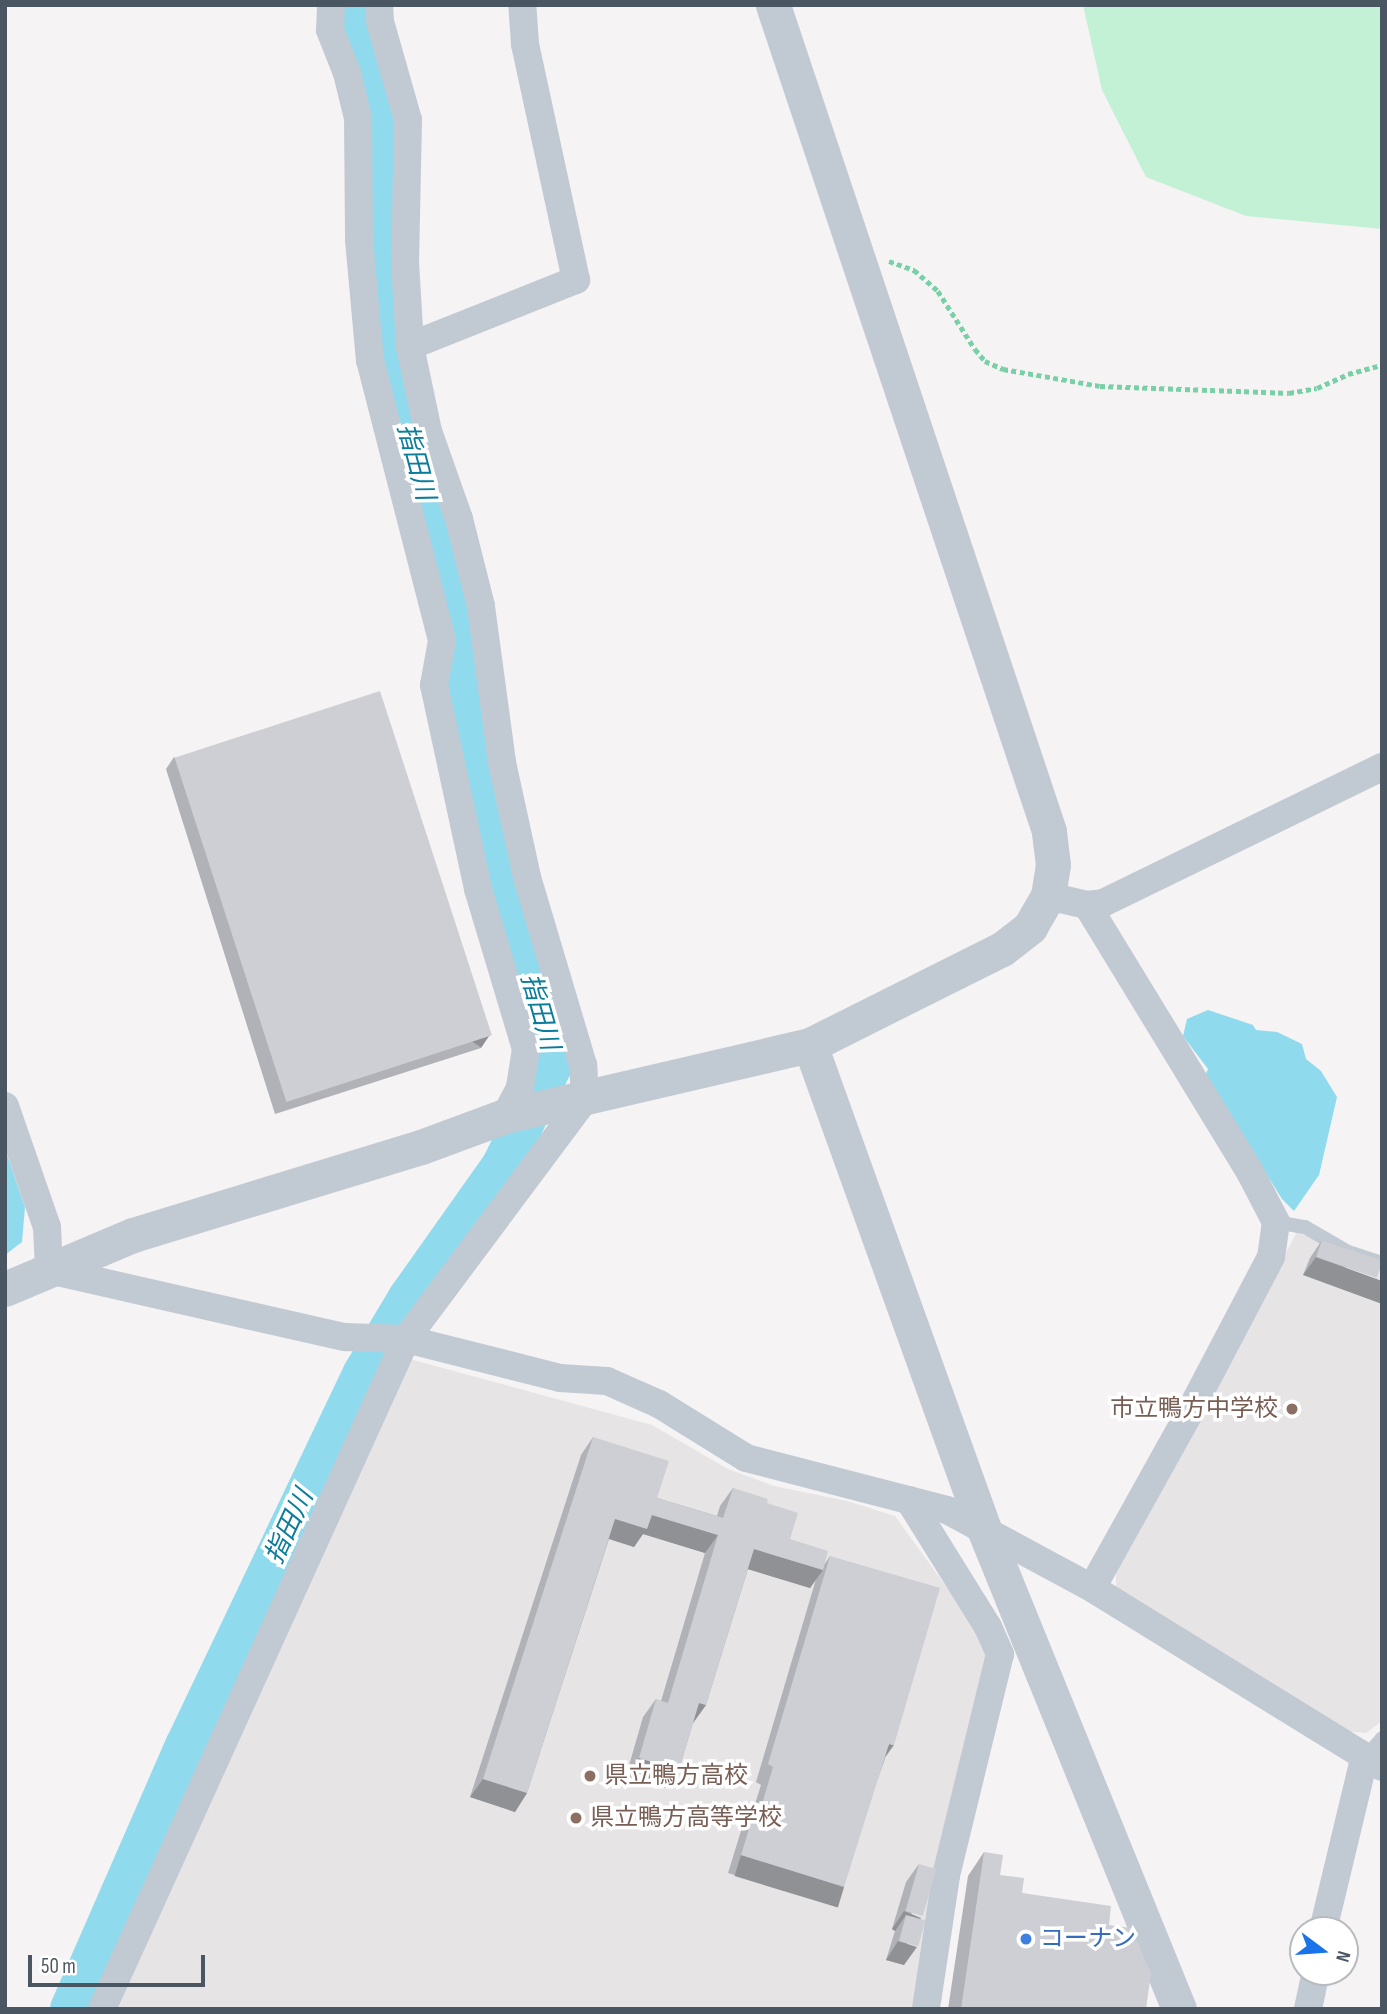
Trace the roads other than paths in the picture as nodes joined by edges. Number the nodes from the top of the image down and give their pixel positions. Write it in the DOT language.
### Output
graph roads {
  1 [pos="331,5"];
  2 [pos="379,5"];
  3 [pos="522,5"];
  4 [pos="773,5"];
  5 [pos="410,346"];
  6 [pos="1382,767"];
  7 [pos="1048,897"];
  8 [pos="1087,905"];
  9 [pos="810,1045"];
  10 [pos="585,1099"];
  11 [pos="5,1106"];
  12 [pos="505,1116"];
  13 [pos="1276,1222"];
  14 [pos="1382,1263"];
  15 [pos="49,1270"];
  16 [pos="5,1290"];
  17 [pos="406,1339"];
  18 [pos="909,1500"];
  19 [pos="984,1529"];
  20 [pos="1092,1588"];
  21 [pos="1382,1738"];
  22 [pos="1373,1763"];
  23 [pos="1327,1916"];
  24 [pos="1313,1986"];
  25 [pos="102,2009"];
  26 [pos="926,2009"];
  27 [pos="1180,2009"];
  28 [pos="1308,2009"];
  1 -- 12 [label="street"];
  2 -- 5 [label="street"];
  3 -- 5 [label="street"];
  4 -- 7 [label="street"];
  5 -- 10 [label="street"];
  6 -- 8 [label="street"];
  7 -- 8 [label="street"];
  7 -- 9 [label="street"];
  8 -- 13 [label="street"];
  9 -- 10 [label="street"];
  9 -- 19 [label="street"];
  10 -- 12 [label="street"];
  10 -- 17 [label="street"];
  11 -- 15 [label="street"];
  12 -- 15 [label="street"];
  13 -- 14 [label="lane"];
  13 -- 20 [label="street"];
  15 -- 16 [label="street"];
  15 -- 17 [label="street"];
  17 -- 18 [label="street"];
  17 -- 25 [label="street"];
  18 -- 19 [label="street"];
  18 -- 26 [label="street"];
  19 -- 20 [label="street"];
  19 -- 27 [label="street"];
  20 -- 22 [label="street"];
  21 -- 22 [label="lane"];
  22 -- 23 [label="street"];
  24 -- 28 [label="street"];
}
